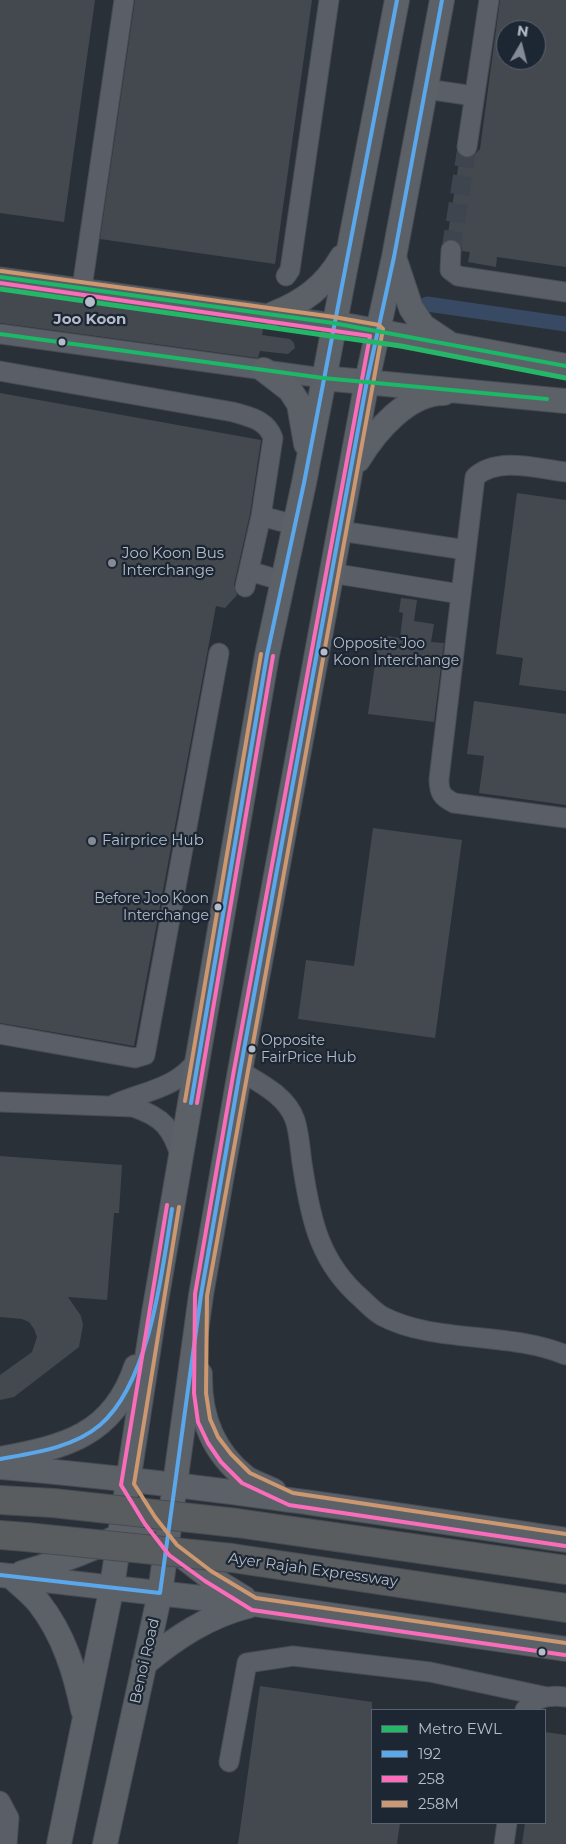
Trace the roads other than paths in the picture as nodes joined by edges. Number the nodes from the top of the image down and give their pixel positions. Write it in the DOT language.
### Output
graph roads {
  1 [pos="124,0"];
  2 [pos="329,0"];
  3 [pos="397,0"];
  4 [pos="442,0"];
  5 [pos="489,0"];
  6 [pos="426,89"];
  7 [pos="474,96"];
  8 [pos="466,147"];
  9 [pos="348,246"];
  10 [pos="451,250"];
  11 [pos="394,257"];
  12 [pos="286,276"];
  13 [pos="0,277"];
  14 [pos="82,288"];
  15 [pos="566,292"];
  16 [pos="273,314"];
  17 [pos="333,322"];
  18 [pos="377,331"];
  19 [pos="0,334"];
  20 [pos="452,345"];
  21 [pos="566,366"];
  22 [pos="264,370"];
  23 [pos="0,371"];
  24 [pos="323,378"];
  25 [pos="367,381"];
  26 [pos="479,393"];
  27 [pos="566,401"];
  28 [pos="350,472"];
  29 [pos="566,472"];
  30 [pos="304,483"];
  31 [pos="260,516"];
  32 [pos="295,525"];
  33 [pos="340,531"];
  34 [pos="466,550"];
  35 [pos="332,573"];
  36 [pos="284,581"];
  37 [pos="460,594"];
  38 [pos="220,653"];
  39 [pos="566,818"];
  40 [pos="0,1034"];
  41 [pos="199,1059"];
  42 [pos="240,1071"];
  43 [pos="0,1102"];
  44 [pos="111,1106"];
  45 [pos="181,1159"];
  46 [pos="201,1295"];
  47 [pos="154,1313"];
  48 [pos="566,1354"];
  49 [pos="0,1459"];
  50 [pos="0,1467"];
  51 [pos="63,1472"];
  52 [pos="127,1481"];
  53 [pos="174,1485"];
  54 [pos="253,1494"];
  55 [pos="291,1499"];
  56 [pos="0,1500"];
  57 [pos="123,1510"];
  58 [pos="158,1531"];
  59 [pos="13,1536"];
  60 [pos="566,1540"];
  61 [pos="117,1548"];
  62 [pos="566,1570"];
  63 [pos="6,1576"];
  64 [pos="112,1586"];
  65 [pos="160,1593"];
  66 [pos="254,1604"];
  67 [pos="566,1608"];
  68 [pos="566,1649"];
  69 [pos="144,1664"];
  70 [pos="547,1697"];
  71 [pos="566,1697"];
  72 [pos="526,1709"];
  73 [pos="85,1719"];
  74 [pos="228,1762"];
  75 [pos="0,1801"];
  76 [pos="507,1824"];
  77 [pos="7,1844"];
  78 [pos="59,1844"];
  79 [pos="105,1844"];
  80 [pos="504,1844"];
  1 -- 14 [label="street"];
  2 -- 12 [label="street"];
  3 -- 9 [label="main road"];
  4 -- 6 [label="main road, Benoi Road"];
  5 -- 7 [label="street"];
  6 -- 7 [label="street"];
  6 -- 11 [label="main road, Benoi Road"];
  7 -- 8 [label="street"];
  9 -- 16 [label="main road"];
  9 -- 17 [label="main road"];
  10 -- 15 [label="street"];
  11 -- 18 [label="main road, Benoi Road"];
  11 -- 20 [label="main road"];
  13 -- 14 [label="street"];
  14 -- 16 [label="street"];
  16 -- 17 [label="street"];
  17 -- 18 [label="main road"];
  17 -- 24 [label="main road"];
  18 -- 20 [label="main road"];
  18 -- 25 [label="main road, Benoi Road"];
  19 -- 22 [label="street"];
  20 -- 21 [label="main road"];
  22 -- 24 [label="street"];
  22 -- 30 [label="main road"];
  23 -- 31 [label="street"];
  24 -- 25 [label="main road"];
  24 -- 30 [label="main road"];
  25 -- 26 [label="main road"];
  25 -- 28 [label="main road, Benoi Road"];
  26 -- 27 [label="main road"];
  26 -- 28 [label="main road"];
  28 -- 33 [label="main road, Benoi Road"];
  29 -- 34 [label="street"];
  30 -- 32 [label="main road"];
  31 -- 32 [label="street"];
  31 -- 36 [label="street"];
  32 -- 36 [label="main road"];
  33 -- 34 [label="street"];
  33 -- 35 [label="main road, Benoi Road"];
  34 -- 37 [label="street"];
  35 -- 37 [label="street"];
  35 -- 42 [label="main road, Benoi Road"];
  36 -- 41 [label="main road"];
  37 -- 39 [label="street"];
  38 -- 40 [label="street"];
  41 -- 44 [label="street"];
  41 -- 45 [label="main road"];
  42 -- 46 [label="main road, Benoi Road"];
  42 -- 48 [label="street"];
  43 -- 44 [label="street"];
  44 -- 45 [label="street"];
  45 -- 47 [label="main road"];
  46 -- 53 [label="main road, Benoi Road"];
  46 -- 55 [label="main road"];
  47 -- 49 [label="main road"];
  47 -- 52 [label="main road"];
  50 -- 51 [label="main road"];
  51 -- 52 [label="main road"];
  51 -- 57 [label="main road"];
  52 -- 53 [label="main road"];
  52 -- 57 [label="main road"];
  52 -- 58 [label="main road"];
  53 -- 54 [label="main road"];
  53 -- 58 [label="main road, Benoi Road"];
  54 -- 55 [label="main road"];
  54 -- 58 [label="main road"];
  55 -- 60 [label="main road"];
  56 -- 62 [label="highway, bridge"];
  57 -- 58 [label="main road"];
  57 -- 61 [label="main road"];
  58 -- 61 [label="main road"];
  58 -- 65 [label="main road, Benoi Road"];
  58 -- 66 [label="main road"];
  59 -- 67 [label="highway, Ayer Rajah Expressway, bridge"];
  61 -- 63 [label="main road"];
  61 -- 64 [label="main road"];
  63 -- 64 [label="main road"];
  63 -- 73 [label="main road"];
  64 -- 65 [label="main road"];
  64 -- 73 [label="main road"];
  65 -- 66 [label="main road"];
  65 -- 69 [label="main road, Benoi Road"];
  66 -- 68 [label="main road"];
  66 -- 69 [label="main road"];
  69 -- 79 [label="main road, Benoi Road"];
  70 -- 71 [label="street"];
  70 -- 72 [label="street"];
  70 -- 74 [label="street"];
  73 -- 78 [label="main road"];
  75 -- 77 [label="street"];
  76 -- 80 [label="street"];
}
